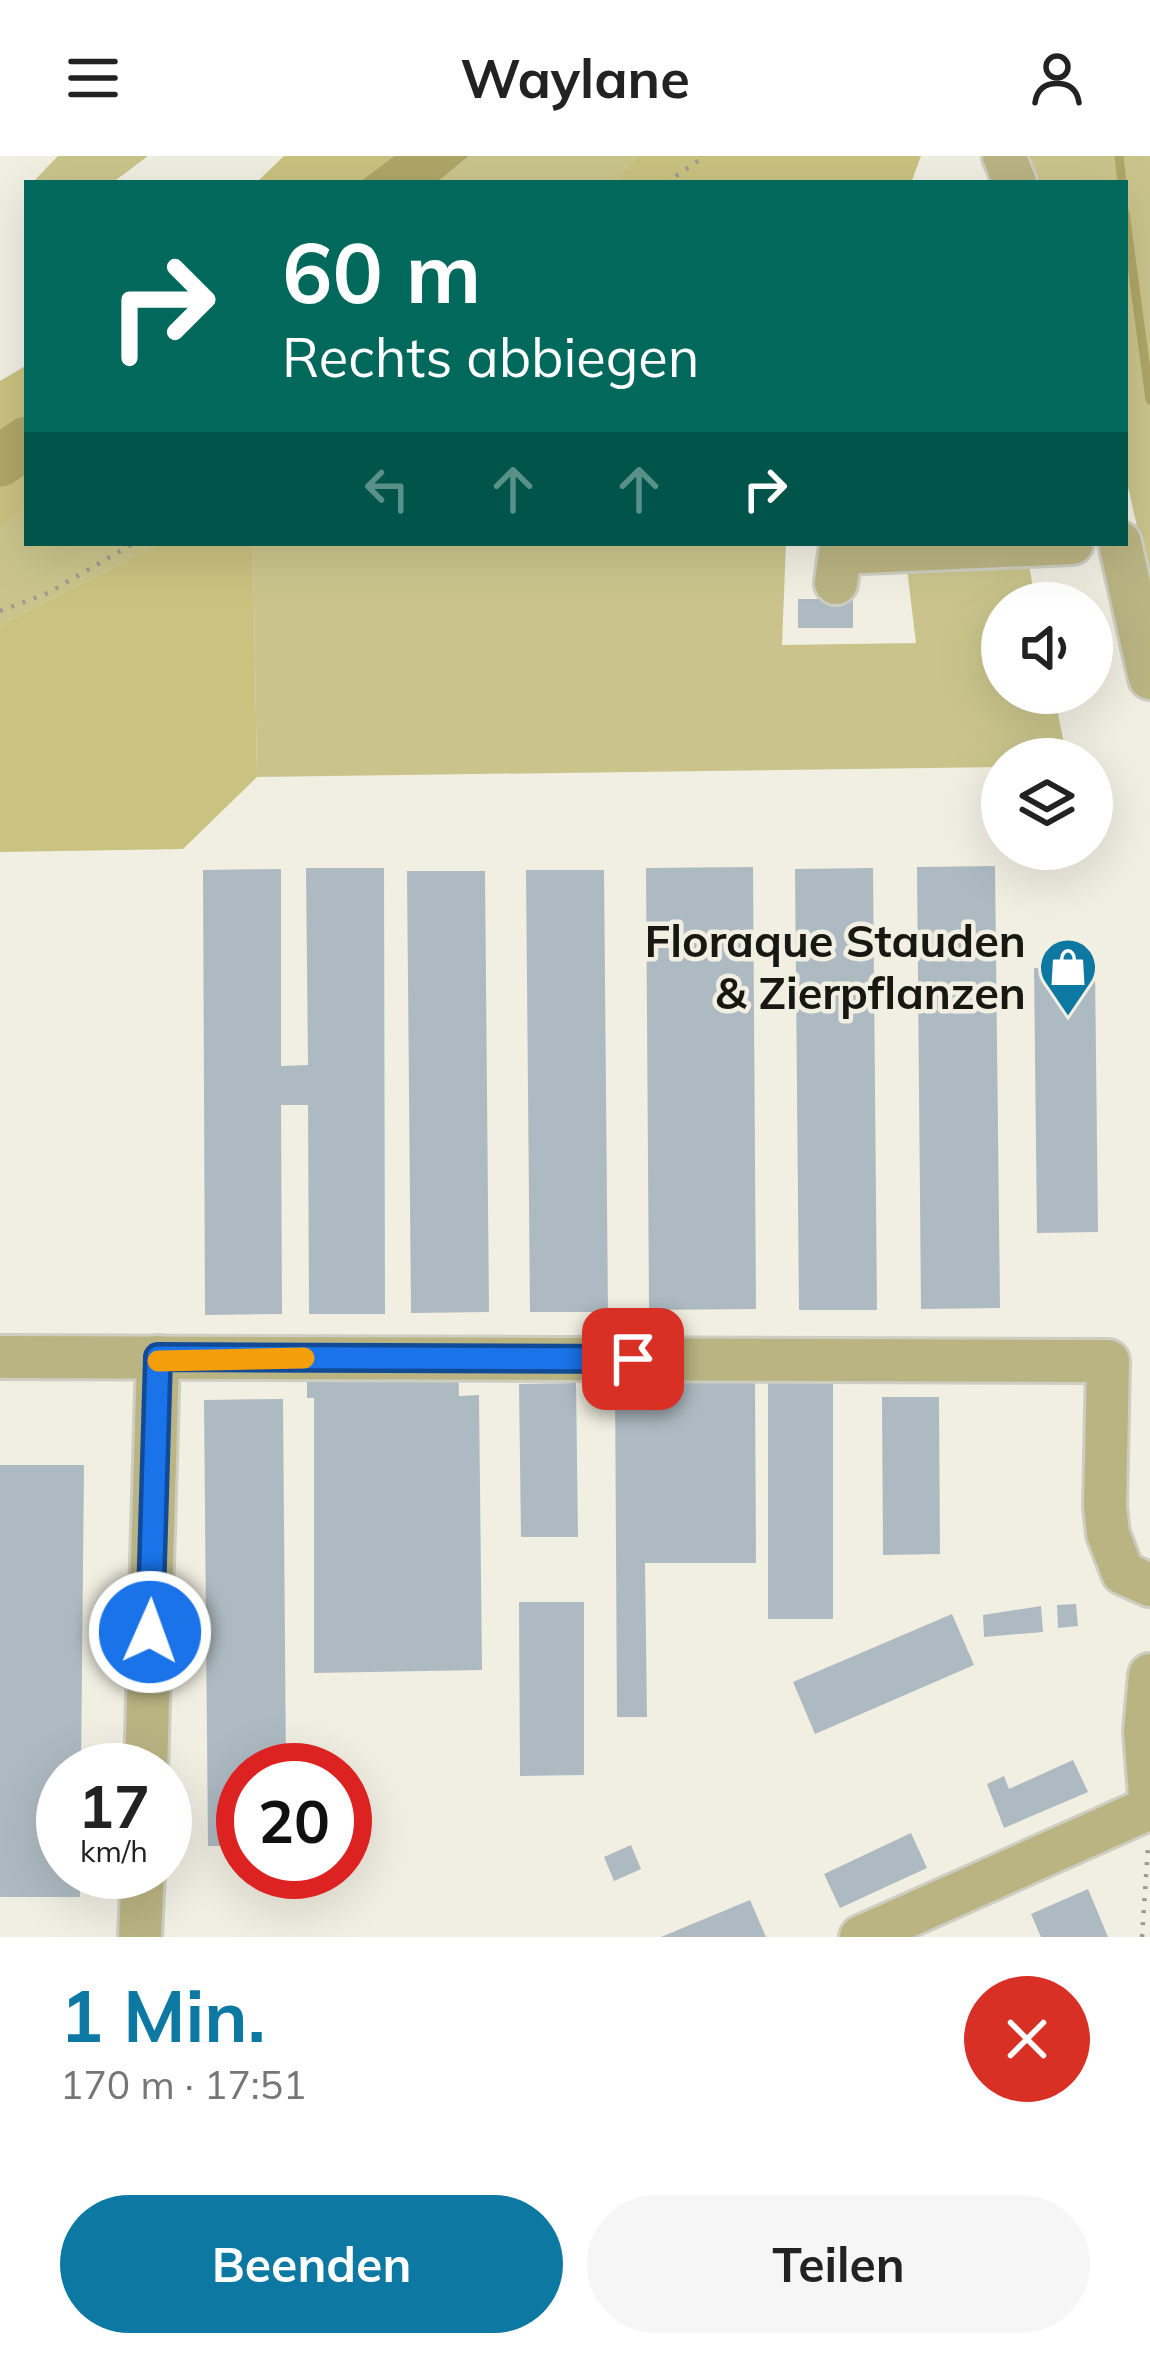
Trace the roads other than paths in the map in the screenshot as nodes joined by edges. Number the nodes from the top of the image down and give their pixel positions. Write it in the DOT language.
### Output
graph roads {
  1 [pos="1009,546"];
  2 [pos="1121,546"];
  3 [pos="836,583"];
  4 [pos="1150,678"];
  5 [pos="0,1357"];
  6 [pos="158,1357"];
  7 [pos="1150,1585"];
  8 [pos="1150,1676"];
  9 [pos="147,1743"];
  10 [pos="1150,1795"];
  11 [pos="1149,1827"];
  12 [pos="142,1899"];
  13 [pos="140,1937"];
  14 [pos="861,1937"];
  1 -- 3 [label="street"];
  2 -- 4 [label="street"];
  5 -- 6 [label="street"];
  6 -- 7 [label="street"];
  6 -- 9 [label="street"];
  8 -- 10 [label="street"];
  11 -- 14 [label="street"];
  12 -- 13 [label="street"];
}
